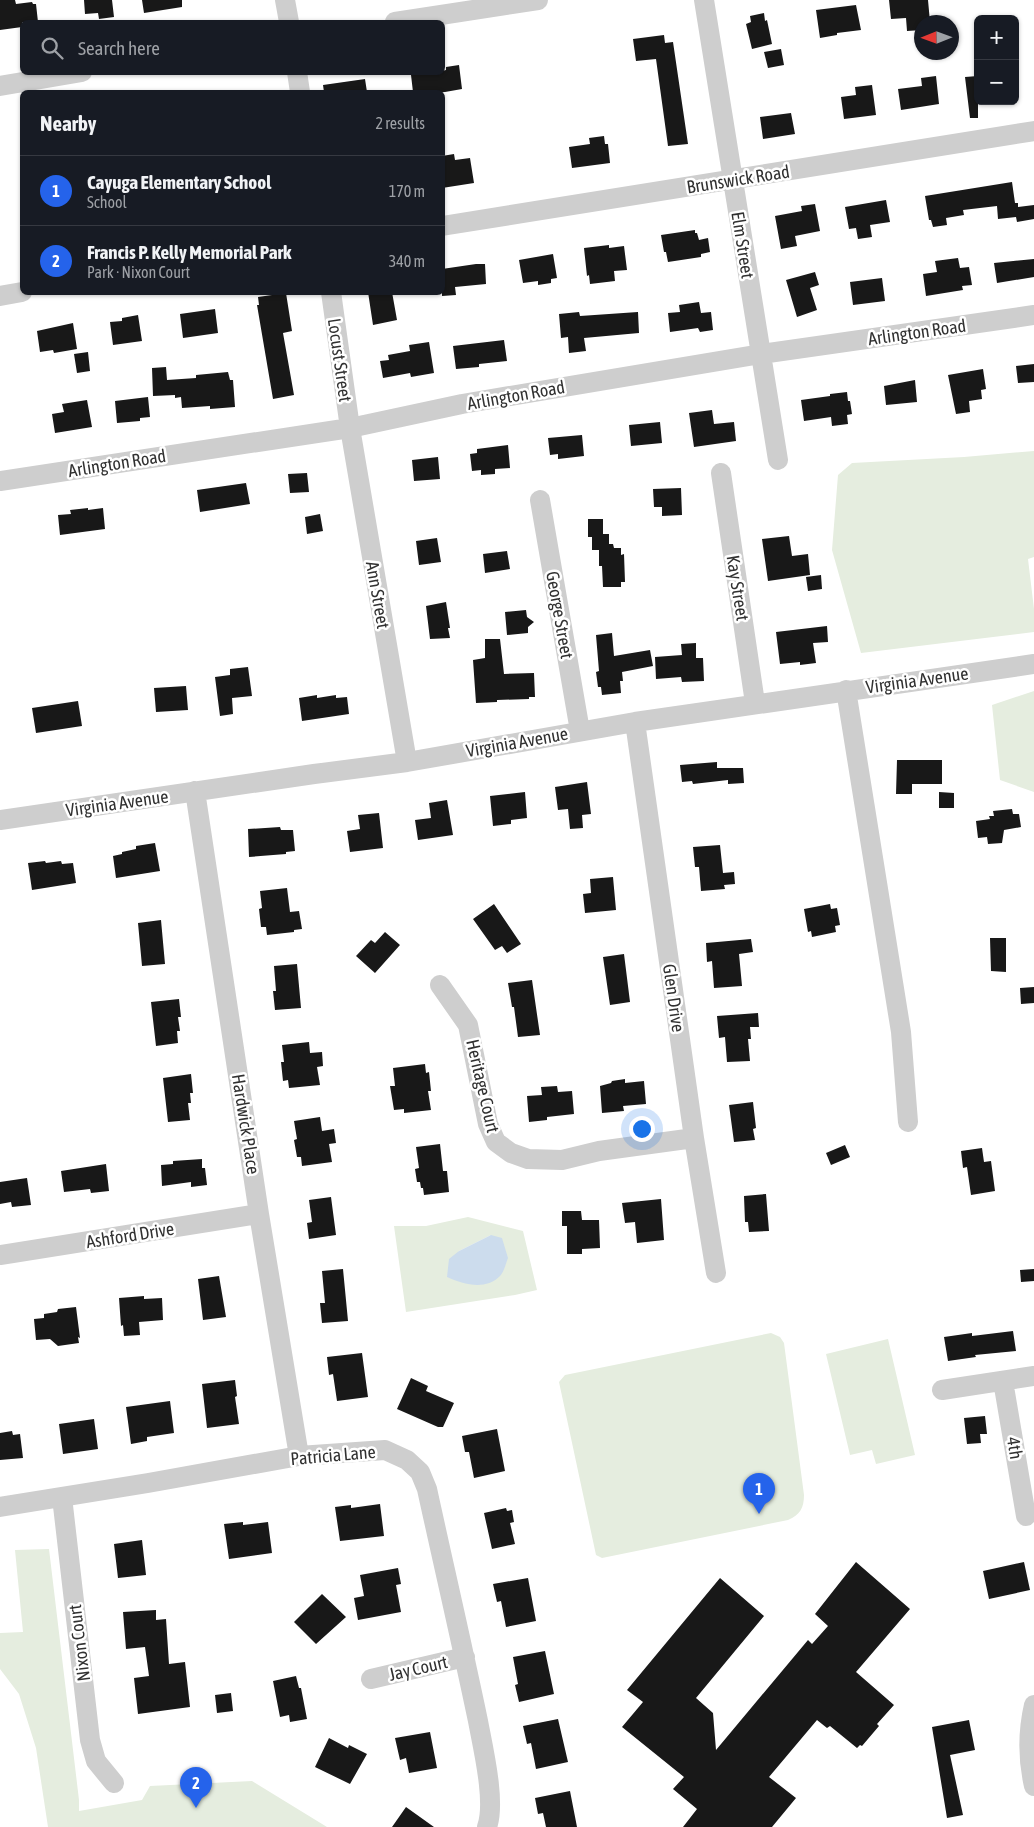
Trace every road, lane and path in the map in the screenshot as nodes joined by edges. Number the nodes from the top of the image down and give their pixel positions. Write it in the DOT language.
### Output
graph roads {
  1 [pos="285,0"];
  2 [pos="538,0"];
  3 [pos="704,0"];
  4 [pos="289,20"];
  5 [pos="408,20"];
  6 [pos="64,75"];
  7 [pos="297,75"];
  8 [pos="0,86"];
  9 [pos="300,90"];
  10 [pos="1034,131"];
  11 [pos="733,180"];
  12 [pos="445,226"];
  13 [pos="20,292"];
  14 [pos="331,295"];
  15 [pos="0,296"];
  16 [pos="1034,315"];
  17 [pos="761,354"];
  18 [pos="350,428"];
  19 [pos="778,460"];
  20 [pos="721,474"];
  21 [pos="0,481"];
  22 [pos="540,500"];
  23 [pos="1034,664"];
  24 [pos="846,690"];
  25 [pos="755,703"];
  26 [pos="635,722"];
  27 [pos="580,731"];
  28 [pos="407,762"];
  29 [pos="196,791"];
  30 [pos="0,820"];
  31 [pos="440,985"];
  32 [pos="908,1122"];
  33 [pos="694,1138"];
  34 [pos="259,1214"];
  35 [pos="0,1255"];
  36 [pos="716,1273"];
  37 [pos="1034,1376"];
  38 [pos="1003,1381"];
  39 [pos="942,1390"];
  40 [pos="299,1456"];
  41 [pos="62,1497"];
  42 [pos="0,1507"];
  43 [pos="1026,1516"];
  44 [pos="465,1657"];
  45 [pos="371,1679"];
  46 [pos="1034,1705"];
  47 [pos="114,1783"];
  48 [pos="1034,1786"];
  49 [pos="487,1827"];
  1 -- 4 [label="street"];
  2 -- 5 [label="street"];
  3 -- 11 [label="street, Elm Street"];
  6 -- 8 [label="street"];
  7 -- 9 [label="street"];
  10 -- 11 [label="street, Brunswick Road"];
  11 -- 12 [label="street, Brunswick Road"];
  11 -- 17 [label="street, Elm Street"];
  13 -- 15 [label="street"];
  14 -- 18 [label="street, Locust Street"];
  16 -- 17 [label="street, Arlington Road"];
  17 -- 18 [label="street, Arlington Road"];
  17 -- 19 [label="street, Elm Street"];
  18 -- 21 [label="street, Arlington Road"];
  18 -- 28 [label="street, Ann Street"];
  20 -- 25 [label="street, Kay Street"];
  22 -- 27 [label="street, George Street"];
  23 -- 24 [label="street, Virginia Avenue"];
  24 -- 25 [label="street, Virginia Avenue"];
  24 -- 32 [label="street"];
  25 -- 26 [label="street, Virginia Avenue"];
  26 -- 27 [label="street, Virginia Avenue"];
  26 -- 33 [label="street, Glen Drive"];
  27 -- 28 [label="street, Virginia Avenue"];
  28 -- 29 [label="street, Virginia Avenue"];
  29 -- 30 [label="street, Virginia Avenue"];
  29 -- 34 [label="street, Hardwick Place"];
  31 -- 33 [label="street, Heritage Court"];
  33 -- 36 [label="street, Glen Drive"];
  34 -- 35 [label="street, Ashford Drive"];
  34 -- 40 [label="street, Hardwick Place"];
  37 -- 38 [label="street"];
  38 -- 39 [label="street"];
  38 -- 43 [label="street, 4th"];
  40 -- 41 [label="street, Patricia Lane"];
  40 -- 44 [label="street, Patricia Lane"];
  41 -- 42 [label="street, Patricia Lane"];
  41 -- 47 [label="street, Nixon Court"];
  44 -- 45 [label="street, Jay Court"];
  44 -- 49 [label="street, Patricia Lane"];
  46 -- 48 [label="street"];
}
